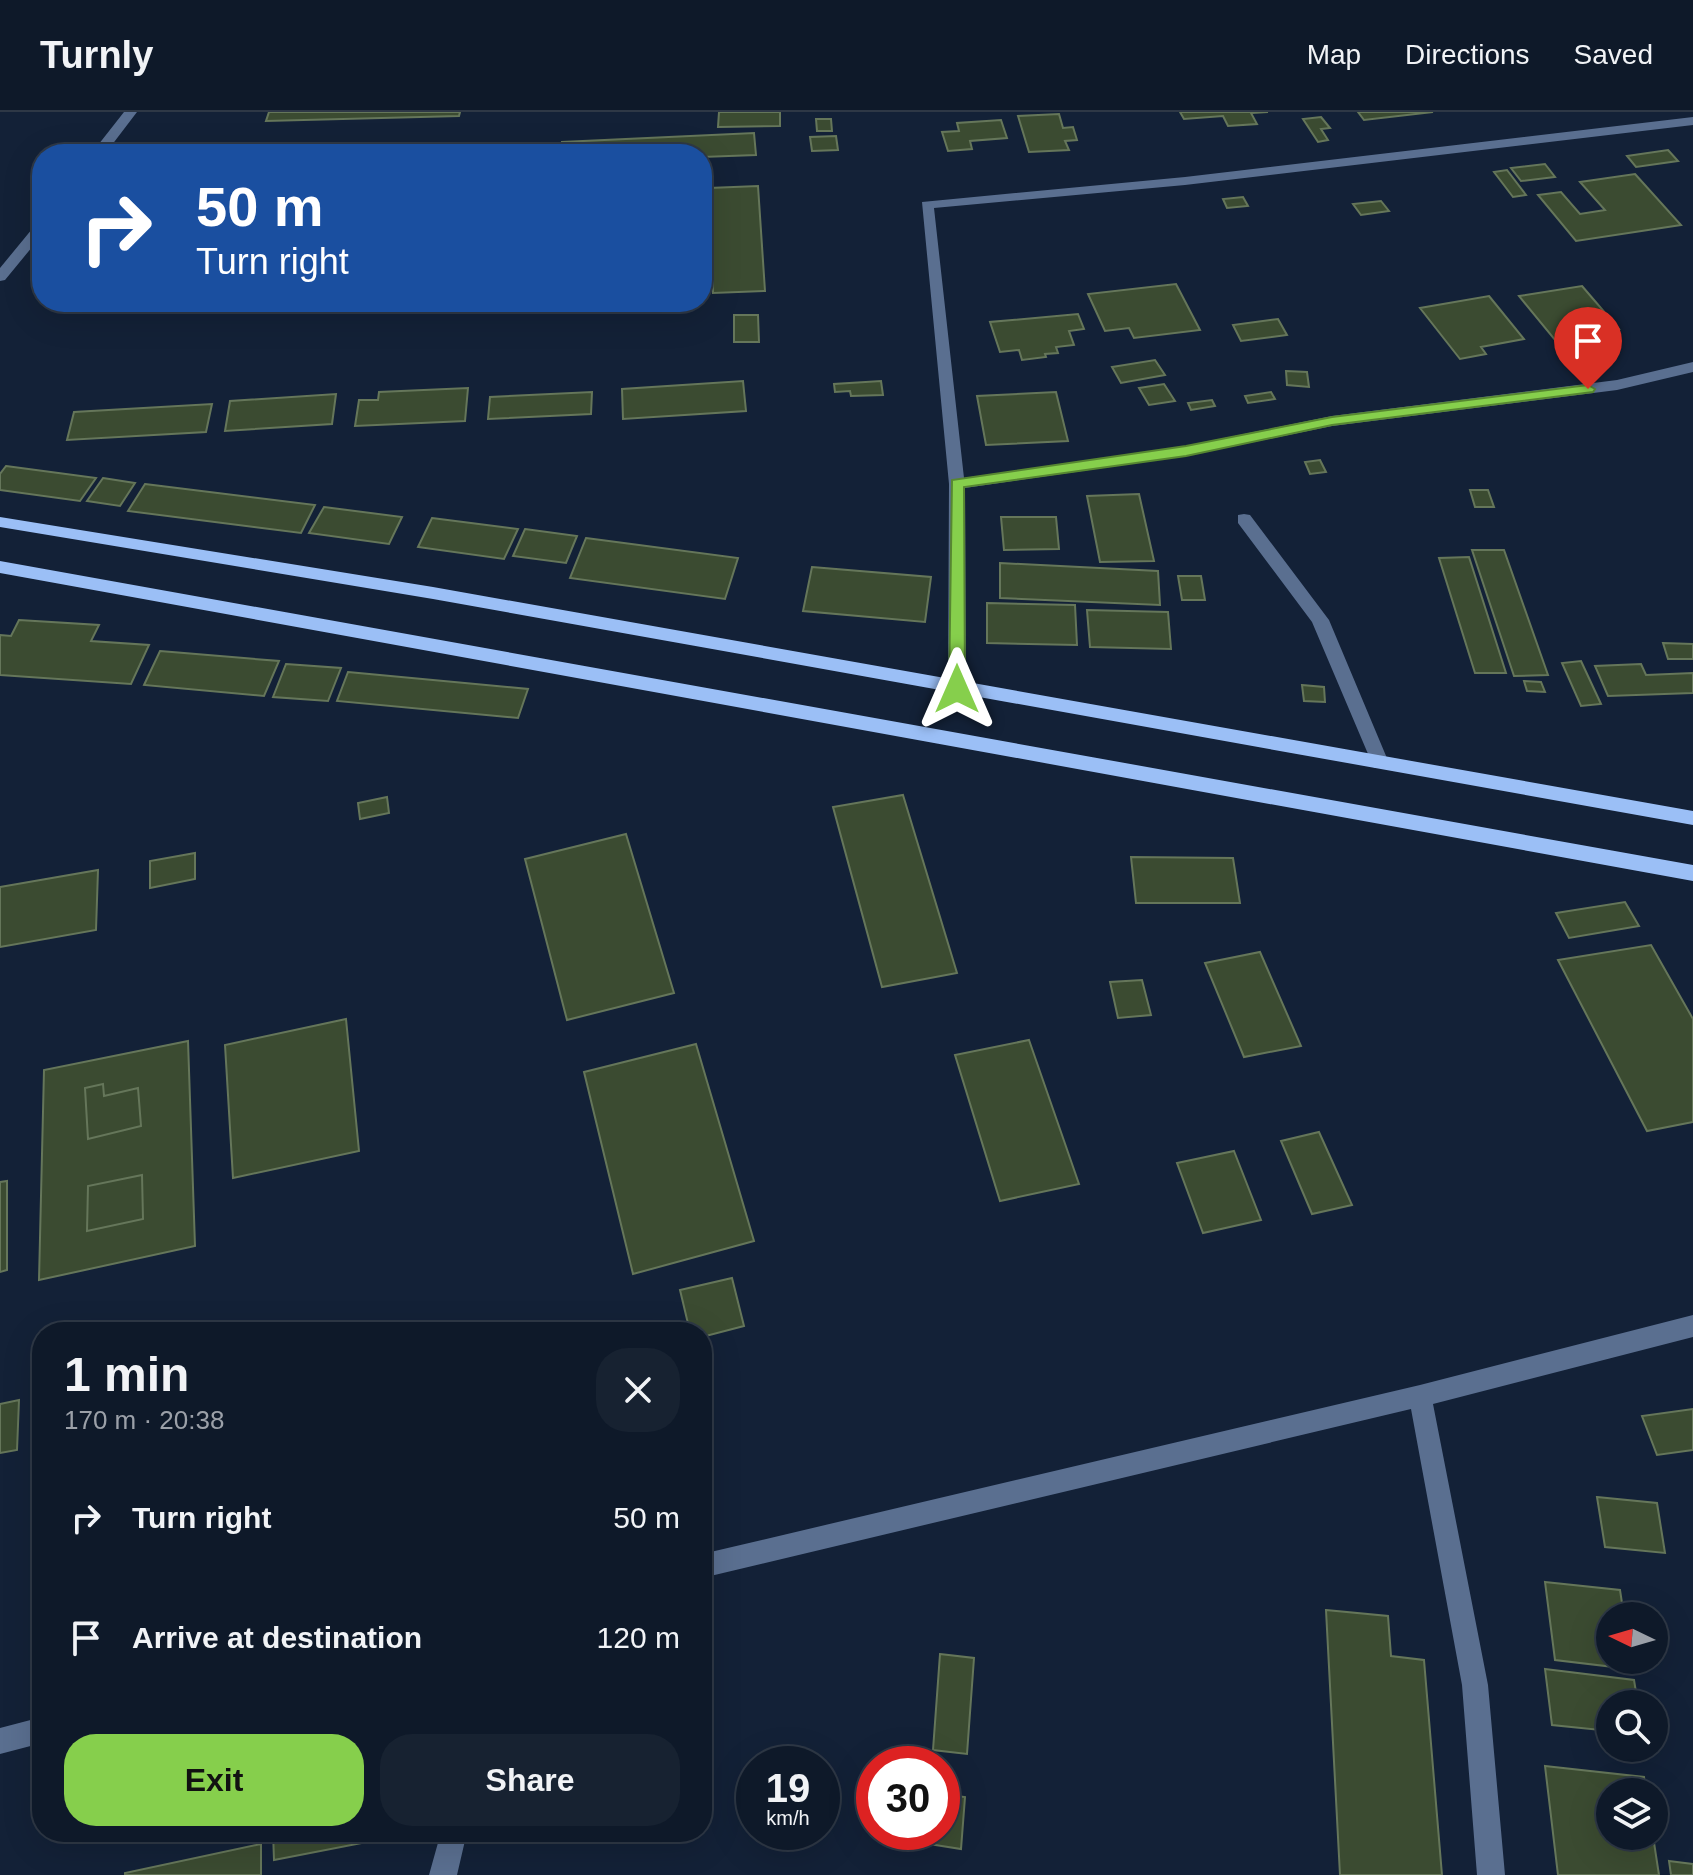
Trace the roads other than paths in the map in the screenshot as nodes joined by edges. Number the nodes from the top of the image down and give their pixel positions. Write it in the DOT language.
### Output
graph roads {
  1 [pos="131,112"];
  2 [pos="1693,121"];
  3 [pos="106,144"];
  4 [pos="32,238"];
  5 [pos="0,277"];
  6 [pos="1693,367"];
  7 [pos="957,484"];
  8 [pos="1244,519"];
  9 [pos="0,522"];
  10 [pos="0,567"];
  11 [pos="957,689"];
  12 [pos="1380,763"];
  13 [pos="1693,818"];
  14 [pos="1693,873"];
  15 [pos="1693,1326"];
  16 [pos="1420,1396"];
  17 [pos="712,1564"];
  18 [pos="32,1733"];
  19 [pos="0,1741"];
  20 [pos="451,1842"];
  21 [pos="443,1875"];
  22 [pos="1491,1875"];
  1 -- 3 [label="street"];
  2 -- 7 [label="street"];
  4 -- 5 [label="street"];
  6 -- 7 [label="street"];
  7 -- 11 [label="street"];
  8 -- 12 [label="street"];
  9 -- 11 [label="main road"];
  10 -- 14 [label="main road"];
  11 -- 12 [label="main road"];
  12 -- 13 [label="main road"];
  15 -- 16 [label="street"];
  16 -- 17 [label="street"];
  16 -- 22 [label="street"];
  18 -- 19 [label="street"];
  20 -- 21 [label="street"];
}
